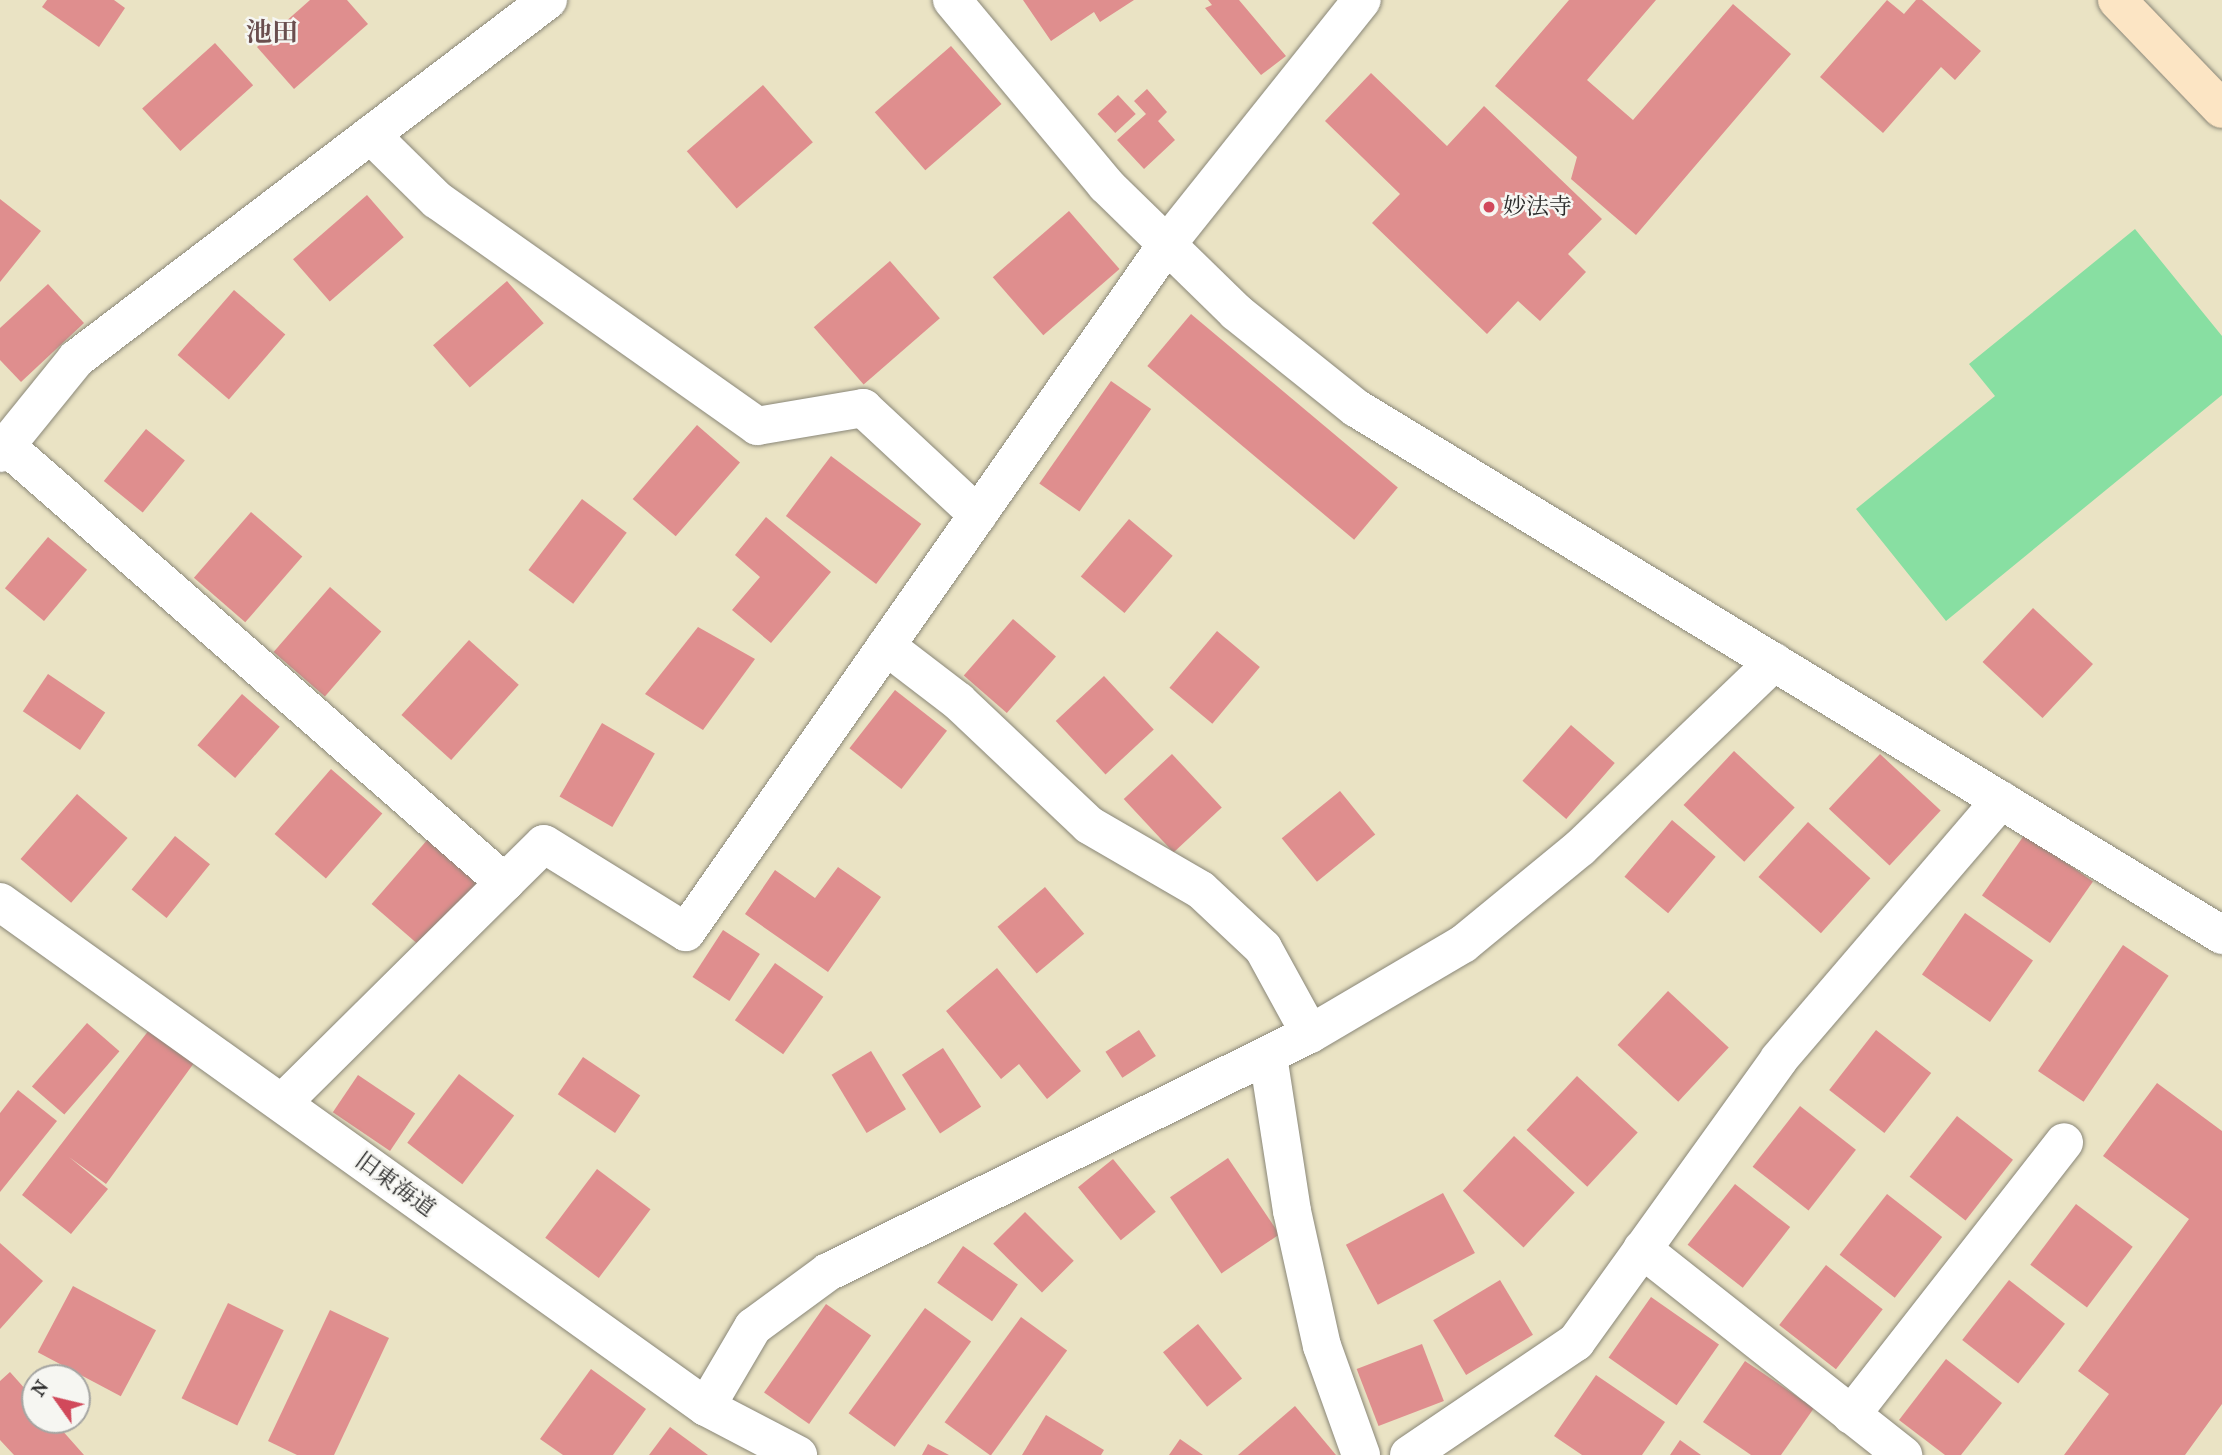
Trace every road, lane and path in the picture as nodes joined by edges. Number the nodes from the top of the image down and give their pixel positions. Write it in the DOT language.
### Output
graph roads {
  1 [pos="548,0"];
  2 [pos="952,0"];
  3 [pos="1362,0"];
  4 [pos="2117,0"];
  5 [pos="2222,110"];
  6 [pos="371,135"];
  7 [pos="1167,244"];
  8 [pos="3,449"];
  9 [pos="978,515"];
  10 [pos="886,646"];
  11 [pos="1774,662"];
  12 [pos="2001,800"];
  13 [pos="505,883"];
  14 [pos="0,902"];
  15 [pos="2222,935"];
  16 [pos="1310,1034"];
  17 [pos="1268,1056"];
  18 [pos="282,1103"];
  19 [pos="2064,1142"];
  20 [pos="1642,1249"];
  21 [pos="706,1407"];
  22 [pos="1851,1415"];
  23 [pos="752,1444"];
  24 [pos="1892,1451"];
  25 [pos="798,1455"];
  26 [pos="1361,1455"];
  27 [pos="1409,1455"];
  1 -- 6 [label="street"];
  2 -- 7 [label="street"];
  3 -- 7 [label="street"];
  4 -- 5 [label="main road"];
  6 -- 8 [label="street"];
  6 -- 9 [label="street"];
  7 -- 9 [label="street"];
  7 -- 11 [label="street"];
  8 -- 13 [label="street"];
  9 -- 10 [label="street"];
  10 -- 13 [label="street"];
  10 -- 16 [label="street"];
  11 -- 12 [label="street"];
  11 -- 16 [label="street"];
  12 -- 15 [label="street"];
  12 -- 20 [label="street"];
  13 -- 18 [label="street"];
  14 -- 18 [label="street, 旧東海道"];
  16 -- 17 [label="street"];
  17 -- 21 [label="street"];
  17 -- 26 [label="street"];
  18 -- 21 [label="street, 旧東海道"];
  19 -- 22 [label="street"];
  20 -- 22 [label="street"];
  20 -- 27 [label="street"];
  21 -- 23 [label="street, 旧東海道"];
  22 -- 24 [label="street"];
  23 -- 25 [label="street, 旧東海道"];
}
